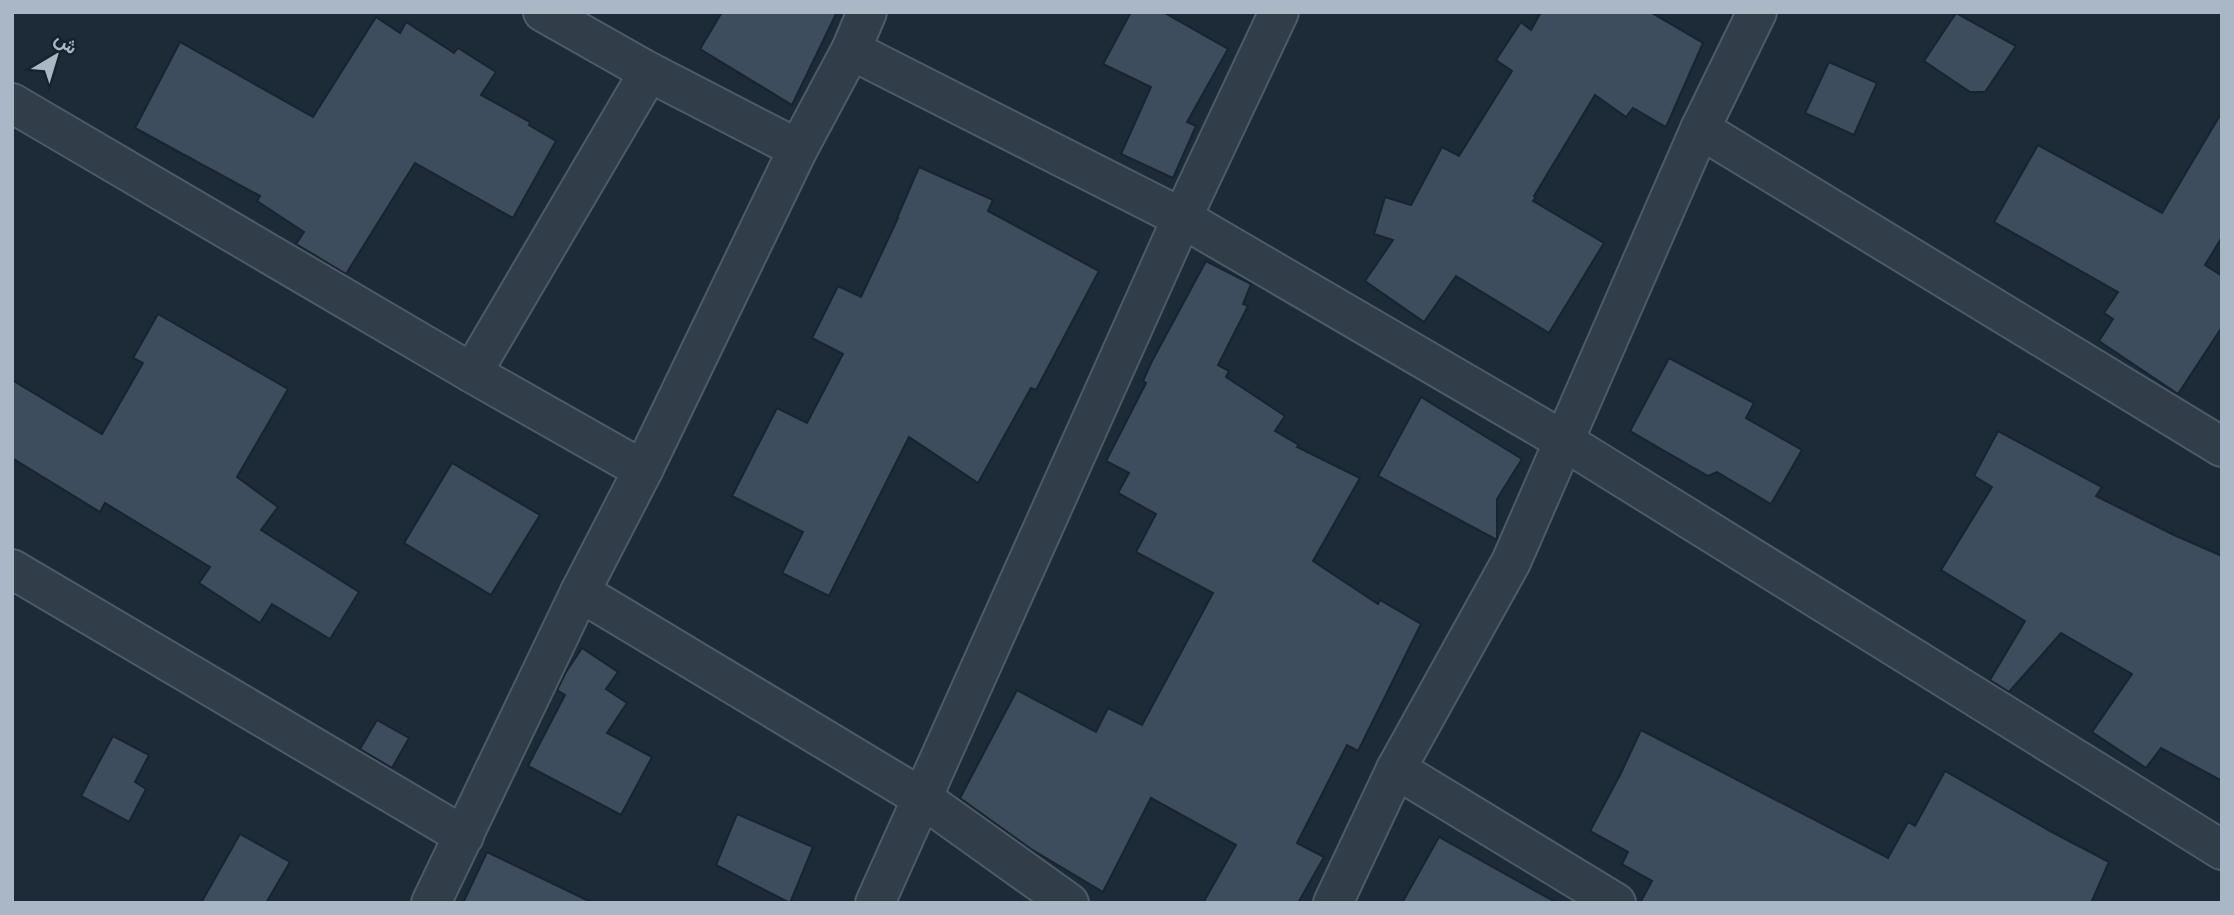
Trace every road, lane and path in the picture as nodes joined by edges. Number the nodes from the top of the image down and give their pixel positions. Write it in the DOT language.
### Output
graph roads {
  1 [pos="543,12"];
  2 [pos="867,12"];
  3 [pos="1279,12"];
  4 [pos="1757,12"];
  5 [pos="851,50"];
  6 [pos="649,72"];
  7 [pos="12,103"];
  8 [pos="1700,129"];
  9 [pos="798,149"];
  10 [pos="1182,218"];
  11 [pos="472,373"];
  12 [pos="1564,441"];
  13 [pos="2222,446"];
  14 [pos="643,470"];
  15 [pos="12,569"];
  16 [pos="580,592"];
  17 [pos="1396,769"];
  18 [pos="922,798"];
  19 [pos="464,836"];
  20 [pos="2222,850"];
  21 [pos="431,903"];
  22 [pos="875,903"];
  23 [pos="1069,903"];
  24 [pos="1333,903"];
  25 [pos="1616,903"];
  1 -- 6 [label="street"];
  2 -- 5 [label="street"];
  3 -- 10 [label="street"];
  4 -- 8 [label="street"];
  5 -- 9 [label="street"];
  5 -- 10 [label="street"];
  6 -- 9 [label="street"];
  6 -- 11 [label="street"];
  7 -- 11 [label="street"];
  8 -- 12 [label="street"];
  8 -- 13 [label="street"];
  9 -- 14 [label="street"];
  10 -- 12 [label="street"];
  10 -- 18 [label="street"];
  11 -- 14 [label="street"];
  12 -- 17 [label="street"];
  12 -- 20 [label="street"];
  14 -- 16 [label="street"];
  15 -- 19 [label="street"];
  16 -- 18 [label="street"];
  16 -- 19 [label="street"];
  17 -- 24 [label="street"];
  17 -- 25 [label="street"];
  18 -- 22 [label="street"];
  18 -- 23 [label="street"];
  19 -- 21 [label="street"];
}
